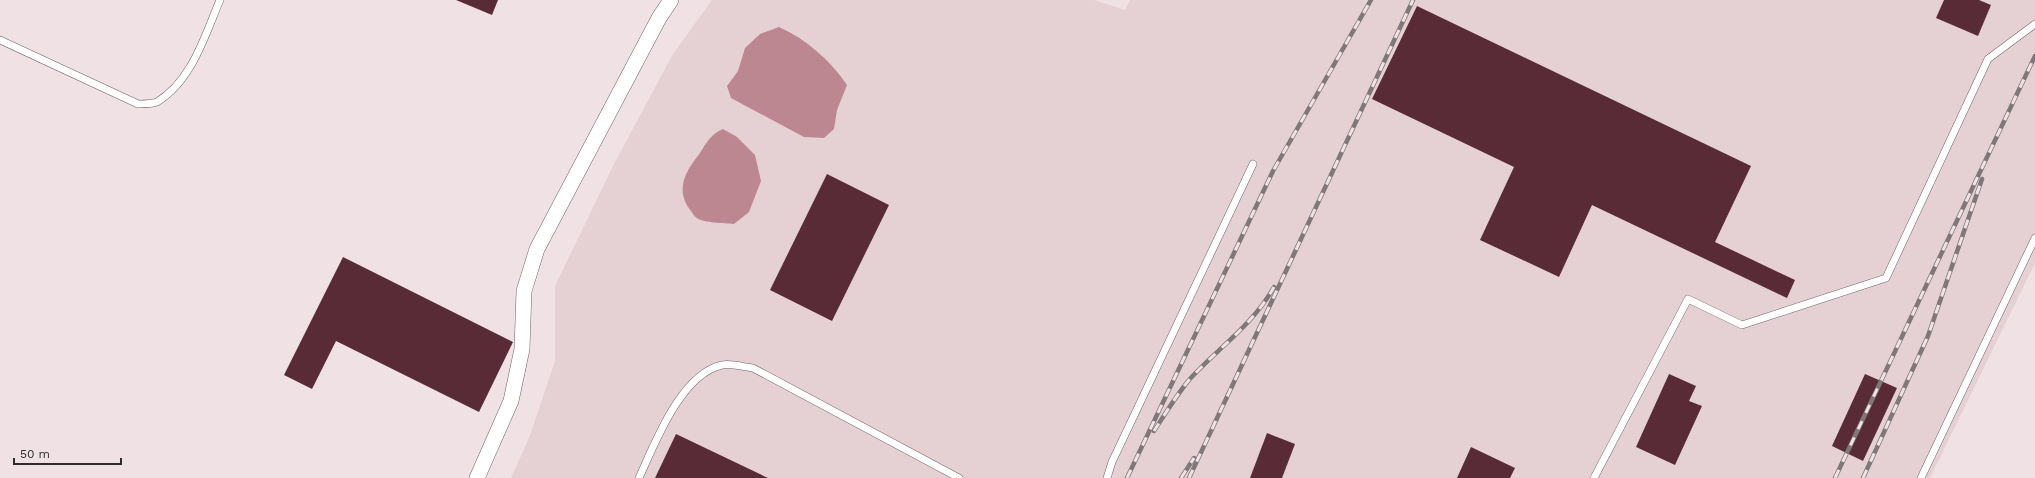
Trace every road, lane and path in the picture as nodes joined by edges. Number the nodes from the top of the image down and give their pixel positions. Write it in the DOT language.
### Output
graph roads {
  1 [pos="220,0"];
  2 [pos="671,0"];
  3 [pos="2035,24"];
  4 [pos="0,40"];
  5 [pos="1253,164"];
  6 [pos="2035,238"];
  7 [pos="477,478"];
  8 [pos="639,478"];
  9 [pos="959,478"];
  10 [pos="1106,478"];
  11 [pos="1594,478"];
  12 [pos="1921,478"];
  1 -- 4 [label="lane"];
  2 -- 7 [label="street"];
  3 -- 11 [label="lane"];
  5 -- 10 [label="lane"];
  6 -- 12 [label="lane"];
  8 -- 9 [label="lane"];
}
